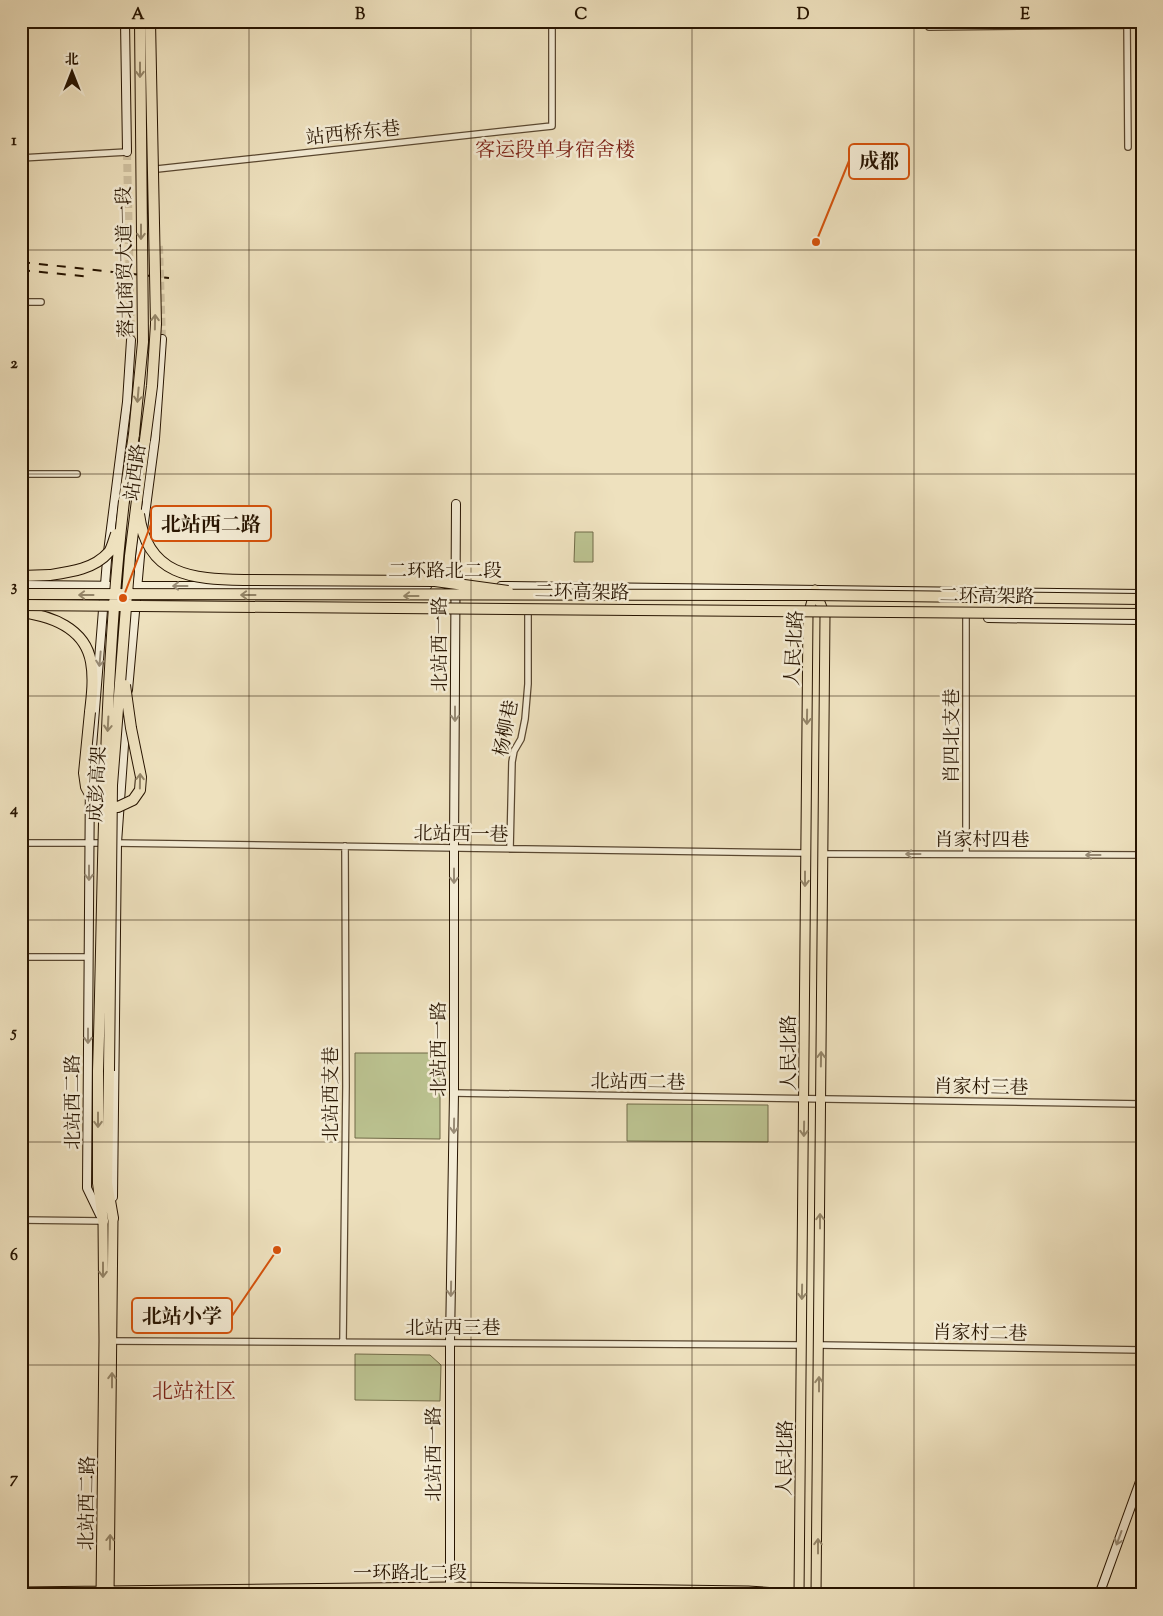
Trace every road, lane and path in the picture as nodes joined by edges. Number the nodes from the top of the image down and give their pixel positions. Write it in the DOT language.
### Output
graph roads {
  1 [pos="125,21"];
  2 [pos="140,21"];
  3 [pos="150,21"];
  4 [pos="155,21"];
  5 [pos="552,21"];
  6 [pos="1127,23"];
  7 [pos="929,24"];
  8 [pos="1128,147"];
  9 [pos="127,152"];
  10 [pos="21,158"];
  11 [pos="157,169"];
  12 [pos="21,302"];
  13 [pos="41,302"];
  14 [pos="162,339"];
  15 [pos="132,340"];
  16 [pos="21,474"];
  17 [pos="77,474"];
  18 [pos="137,500"];
  19 [pos="124,501"];
  20 [pos="456,504"];
  21 [pos="21,576"];
  22 [pos="21,585"];
  23 [pos="105,586"];
  24 [pos="136,586"];
  25 [pos="456,586"];
  26 [pos="815,590"];
  27 [pos="21,594"];
  28 [pos="1142,594"];
  29 [pos="548,596"];
  30 [pos="1142,599"];
  31 [pos="21,605"];
  32 [pos="104,610"];
  33 [pos="134,610"];
  34 [pos="21,611"];
  35 [pos="456,612"];
  36 [pos="528,613"];
  37 [pos="1142,614"];
  38 [pos="808,615"];
  39 [pos="825,615"];
  40 [pos="966,617"];
  41 [pos="1142,620"];
  42 [pos="122,665"];
  43 [pos="21,843"];
  44 [pos="89,843"];
  45 [pos="117,843"];
  46 [pos="345,846"];
  47 [pos="454,848"];
  48 [pos="510,849"];
  49 [pos="805,854"];
  50 [pos="823,854"];
  51 [pos="966,854"];
  52 [pos="1142,855"];
  53 [pos="21,957"];
  54 [pos="89,957"];
  55 [pos="104,1071"];
  56 [pos="454,1093"];
  57 [pos="804,1099"];
  58 [pos="820,1099"];
  59 [pos="1142,1104"];
  60 [pos="108,1219"];
  61 [pos="21,1220"];
  62 [pos="108,1341"];
  63 [pos="343,1342"];
  64 [pos="450,1342"];
  65 [pos="801,1345"];
  66 [pos="819,1345"];
  67 [pos="1142,1350"];
  68 [pos="1142,1476"];
  69 [pos="450,1591"];
  70 [pos="21,1592"];
  71 [pos="105,1593"];
  72 [pos="801,1594"];
  73 [pos="816,1595"];
  74 [pos="1099,1595"];
  1 -- 9 [label="main road"];
  2 -- 19 [label="highway, 蓉北商贸大道一段, one-way, bridge"];
  18 -- 3 [label="highway, 蓉北商贸大道一段, one-way, bridge"];
  4 -- 11 [label="main road"];
  5 -- 11 [label="street, 站西桥东巷"];
  6 -- 7 [label="street"];
  6 -- 8 [label="street"];
  9 -- 10 [label="street"];
  12 -- 13 [label="street"];
  14 -- 24 [label="main road, 站西路"];
  15 -- 23 [label="main road, 站西路"];
  16 -- 17 [label="street"];
  18 -- 29 [label="highway, bridge"];
  18 -- 42 [label="highway, 成彭高架, bridge"];
  19 -- 21 [label="highway, bridge"];
  19 -- 55 [label="highway, 成彭高架, one-way, bridge"];
  20 -- 25 [label="main road, 北站西一路"];
  22 -- 23 [label="main road, 二环路北二段"];
  23 -- 24 [label="main road, 二环路北二段"];
  23 -- 32 [label="main road, 站西路"];
  25 -- 24 [label="main road, 二环路北二段, one-way"];
  24 -- 33 [label="main road, 站西路"];
  25 -- 26 [label="main road, 二环路北二段"];
  25 -- 35 [label="main road, 北站西一路"];
  26 -- 28 [label="main road, 二环路北二段"];
  26 -- 38 [label="main road, 人民北路"];
  26 -- 39 [label="main road, 人民北路"];
  29 -- 27 [label="highway, 二环高架路, one-way, bridge"];
  29 -- 30 [label="highway, 二环高架路, bridge"];
  31 -- 37 [label="highway, 二环高架路, bridge"];
  32 -- 33 [label="main road"];
  32 -- 34 [label="main road"];
  32 -- 44 [label="main road, 北站西二路, one-way"];
  33 -- 35 [label="main road"];
  33 -- 45 [label="main road, 北站西二路"];
  34 -- 42 [label="highway, one-way, bridge"];
  35 -- 36 [label="main road"];
  35 -- 47 [label="main road, 北站西一路, one-way"];
  36 -- 38 [label="main road"];
  36 -- 48 [label="street, 杨柳巷"];
  38 -- 39 [label="main road"];
  38 -- 49 [label="main road, 人民北路, one-way"];
  39 -- 40 [label="main road"];
  39 -- 50 [label="main road, 人民北路"];
  40 -- 41 [label="main road"];
  40 -- 51 [label="street, 肖四北支巷"];
  42 -- 55 [label="highway, 成彭高架, bridge"];
  43 -- 44 [label="street, 北站西一巷"];
  44 -- 45 [label="street, 北站西一巷"];
  44 -- 54 [label="main road, 北站西二路, one-way"];
  45 -- 46 [label="street, 北站西一巷"];
  45 -- 60 [label="main road, 北站西二路"];
  46 -- 47 [label="street, 北站西一巷"];
  46 -- 63 [label="street, 北站西支巷"];
  47 -- 48 [label="street, 北站西一巷"];
  47 -- 56 [label="main road, 北站西一路, one-way"];
  48 -- 49 [label="street, 北站西一巷"];
  49 -- 57 [label="main road, 人民北路, one-way"];
  51 -- 50 [label="street, 肖家村四巷, one-way"];
  58 -- 50 [label="main road, 人民北路, one-way"];
  52 -- 51 [label="street, 肖家村四巷, one-way"];
  53 -- 54 [label="street"];
  54 -- 60 [label="main road, 北站西二路, one-way"];
  55 -- 60 [label="highway"];
  56 -- 57 [label="street, 北站西二巷"];
  56 -- 64 [label="main road, 北站西一路, one-way"];
  57 -- 58 [label="street, 北站西二巷"];
  57 -- 65 [label="main road, 人民北路, one-way"];
  58 -- 59 [label="street, 肖家村三巷"];
  66 -- 58 [label="main road, 人民北路, one-way"];
  60 -- 61 [label="street"];
  60 -- 62 [label="main road, 北站西二路"];
  62 -- 63 [label="street, 北站西三巷"];
  62 -- 71 [label="main road, 北站西二路"];
  63 -- 64 [label="street, 北站西三巷"];
  64 -- 65 [label="street, 北站西三巷"];
  64 -- 69 [label="main road, 北站西一路"];
  65 -- 72 [label="main road, 人民北路"];
  66 -- 67 [label="street, 肖家村二巷"];
  73 -- 66 [label="main road, 人民北路, one-way"];
  68 -- 74 [label="main road, one-way"];
  69 -- 71 [label="main road, 一环路北二段"];
  69 -- 72 [label="main road, 一环路北二段"];
  70 -- 71 [label="main road, 一环路北二段"];
}
